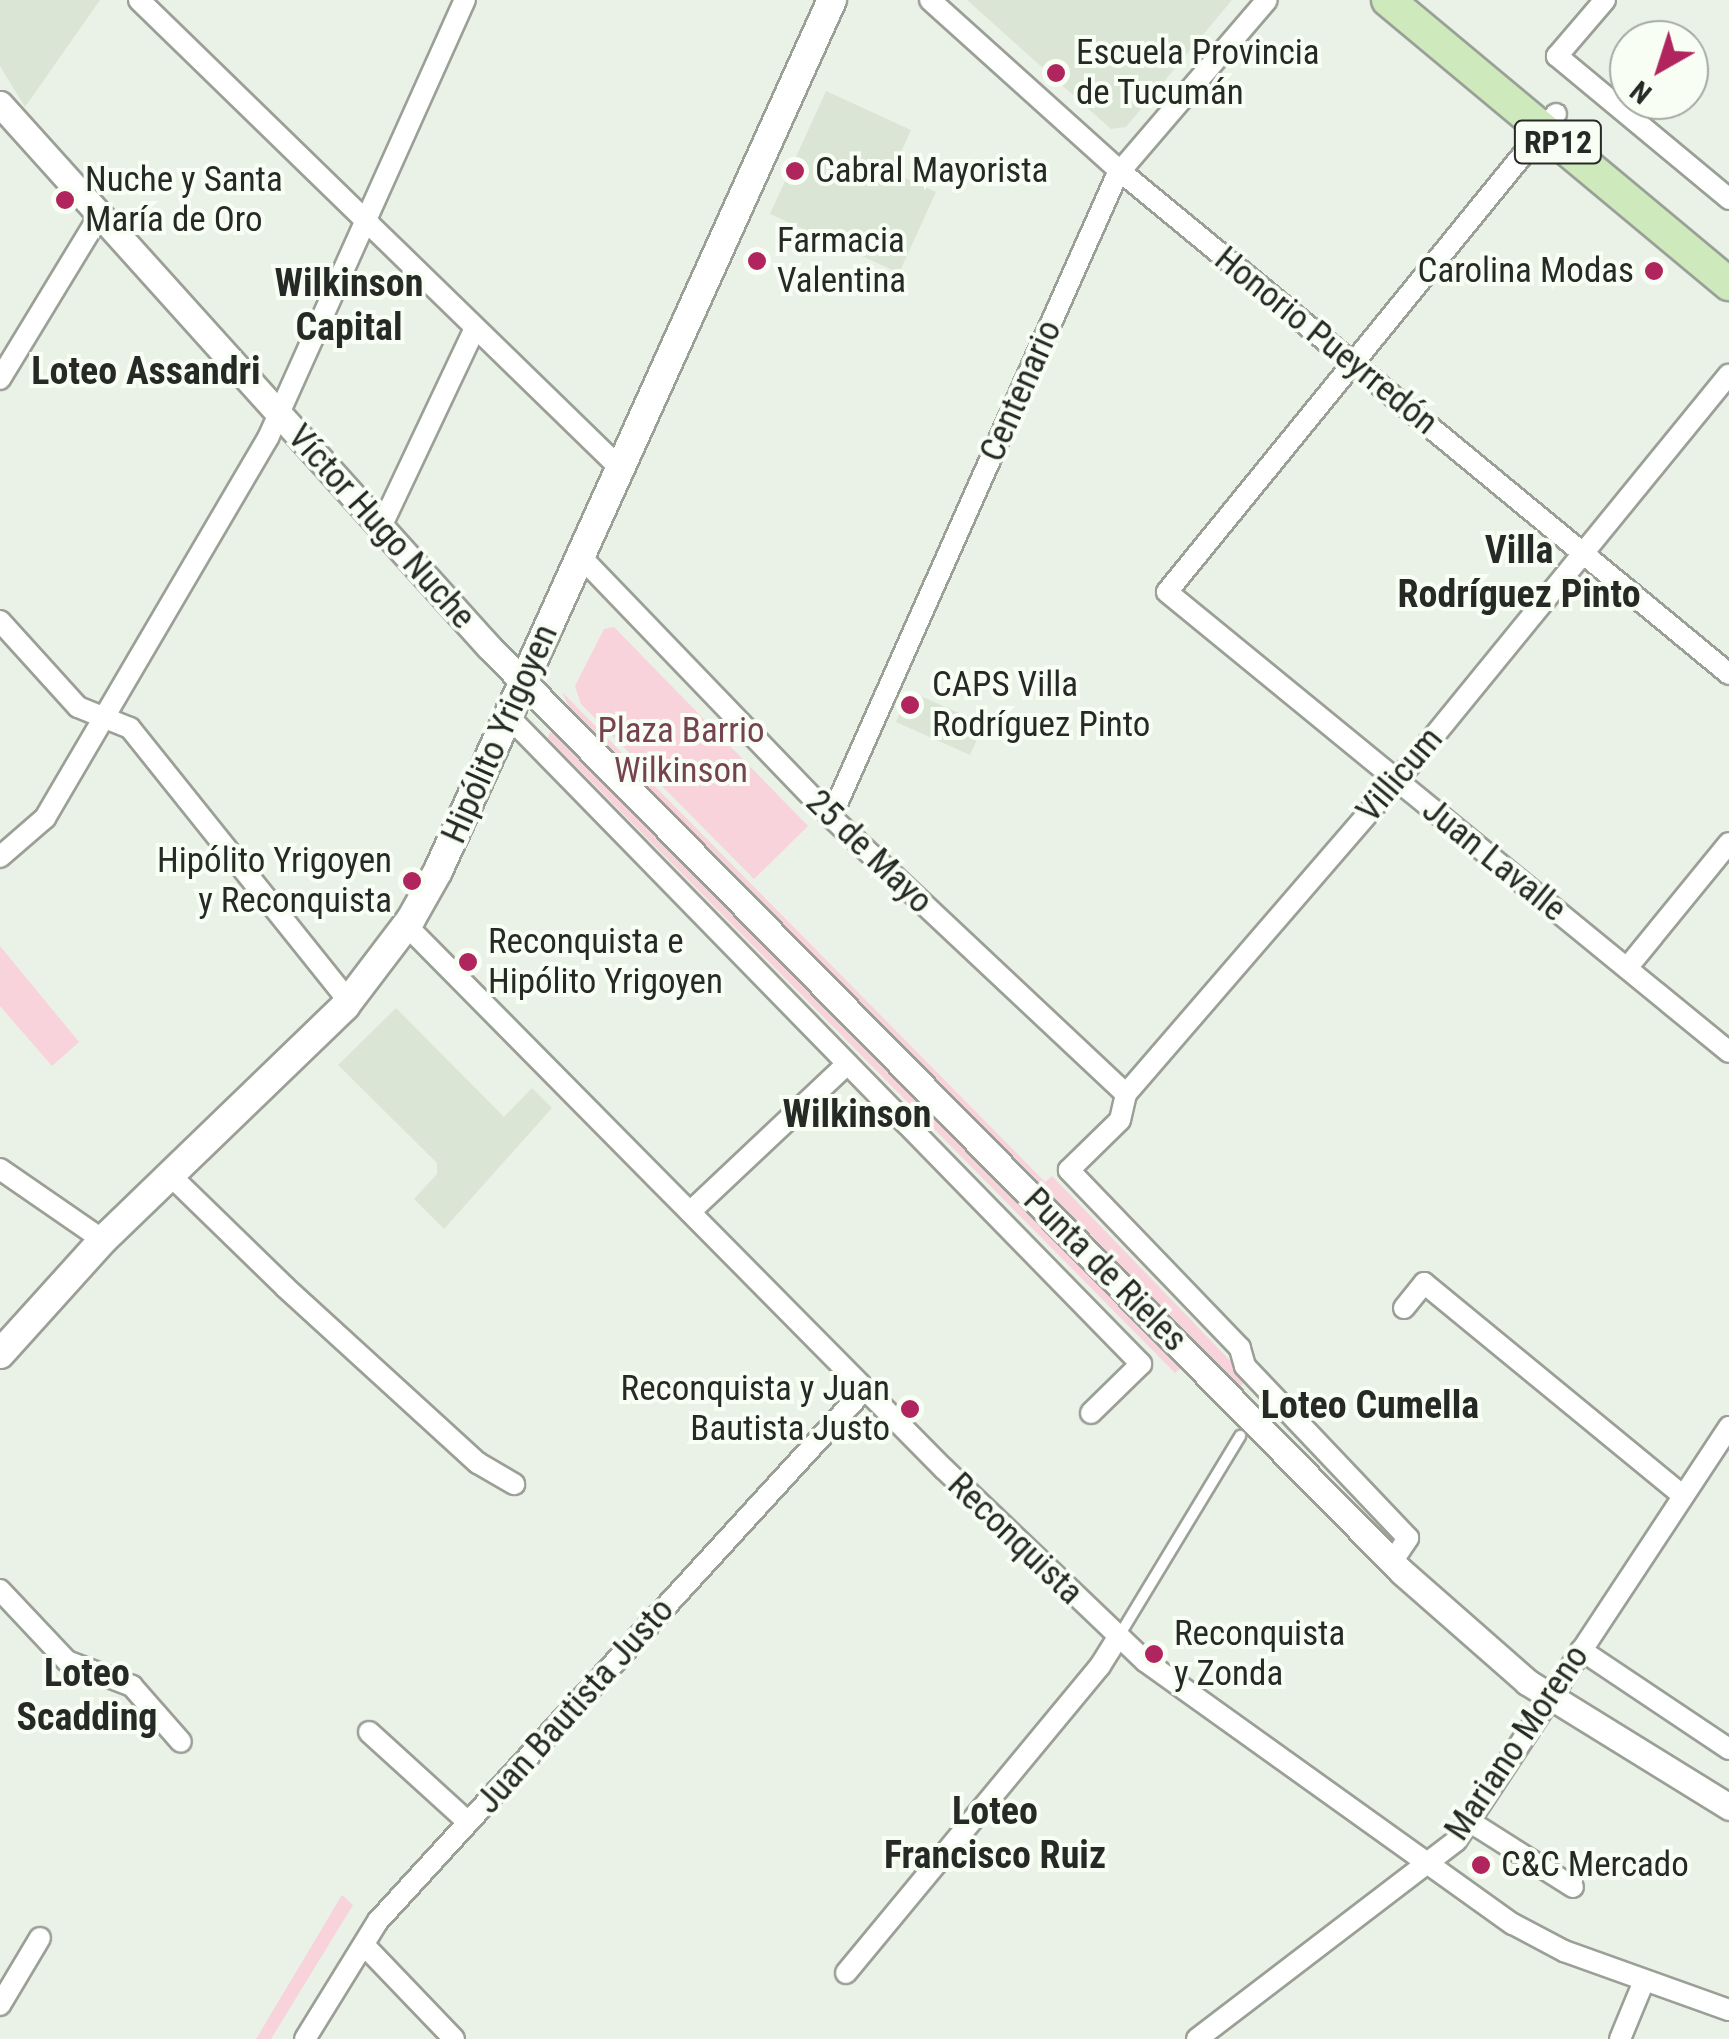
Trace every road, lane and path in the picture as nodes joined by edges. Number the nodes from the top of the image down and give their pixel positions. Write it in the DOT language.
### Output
graph roads {
  1 [pos="139,0"];
  2 [pos="464,0"];
  3 [pos="832,0"];
  4 [pos="930,0"];
  5 [pos="1267,0"];
  6 [pos="1388,0"];
  7 [pos="1419,0"];
  8 [pos="1605,0"];
  9 [pos="0,104"];
  10 [pos="1550,122"];
  11 [pos="1120,171"];
  12 [pos="1729,199"];
  13 [pos="100,216"];
  14 [pos="364,220"];
  15 [pos="1729,259"];
  16 [pos="1729,284"];
  17 [pos="475,328"];
  18 [pos="1353,363"];
  19 [pos="1729,375"];
  20 [pos="0,379"];
  21 [pos="278,414"];
  22 [pos="620,468"];
  23 [pos="381,528"];
  24 [pos="1583,553"];
  25 [pos="580,556"];
  26 [pos="0,620"];
  27 [pos="1729,674"];
  28 [pos="524,681"];
  29 [pos="508,716"];
  30 [pos="104,718"];
  31 [pos="1397,780"];
  32 [pos="830,817"];
  33 [pos="1729,843"];
  34 [pos="0,857"];
  35 [pos="407,926"];
  36 [pos="1627,968"];
  37 [pos="348,1001"];
  38 [pos="1729,1052"];
  39 [pos="847,1064"];
  40 [pos="1126,1094"];
  41 [pos="0,1170"];
  42 [pos="170,1176"];
  43 [pos="690,1212"];
  44 [pos="103,1240"];
  45 [pos="1404,1308"];
  46 [pos="0,1354"];
  47 [pos="865,1389"];
  48 [pos="1092,1413"];
  49 [pos="1729,1427"];
  50 [pos="1240,1436"];
  51 [pos="514,1484"];
  52 [pos="1683,1496"];
  53 [pos="1392,1562"];
  54 [pos="0,1590"];
  55 [pos="1118,1638"];
  56 [pos="1581,1650"];
  57 [pos="1550,1696"];
  58 [pos="369,1732"];
  59 [pos="181,1742"];
  60 [pos="1729,1749"];
  61 [pos="1729,1807"];
  62 [pos="1469,1821"];
  63 [pos="468,1822"];
  64 [pos="1427,1864"];
  65 [pos="1573,1887"];
  66 [pos="40,1938"];
  67 [pos="364,1944"];
  68 [pos="846,1973"];
  69 [pos="1644,1981"];
  70 [pos="0,2005"];
  71 [pos="1729,2010"];
  72 [pos="305,2039"];
  73 [pos="454,2039"];
  74 [pos="1197,2039"];
  75 [pos="1620,2039"];
  1 -- 14 [label="street"];
  2 -- 14 [label="street"];
  3 -- 22 [label="main road, Hipólito Yrigoyen"];
  4 -- 11 [label="street, Honorio Pueyrredón"];
  5 -- 11 [label="street, Centenario"];
  6 -- 10 [label="main road, RP12"];
  7 -- 10 [label="main road, RP12"];
  8 -- 12 [label="street"];
  9 -- 13 [label="street, Víctor Hugo Nuche"];
  10 -- 15 [label="main road, RP12"];
  10 -- 16 [label="main road, RP12"];
  10 -- 18 [label="street"];
  11 -- 18 [label="street, Honorio Pueyrredón"];
  11 -- 32 [label="street, Centenario"];
  13 -- 20 [label="street"];
  13 -- 21 [label="street, Víctor Hugo Nuche"];
  14 -- 17 [label="street"];
  14 -- 21 [label="street"];
  17 -- 22 [label="street"];
  17 -- 23 [label="street"];
  18 -- 24 [label="street, Honorio Pueyrredón"];
  18 -- 31 [label="street, Juan Lavalle"];
  19 -- 24 [label="street, Villicum"];
  21 -- 23 [label="street, Víctor Hugo Nuche"];
  21 -- 30 [label="street"];
  22 -- 25 [label="main road, Hipólito Yrigoyen"];
  23 -- 28 [label="street, Víctor Hugo Nuche"];
  24 -- 27 [label="street, Honorio Pueyrredón"];
  24 -- 31 [label="street, Villicum"];
  25 -- 28 [label="main road, Hipólito Yrigoyen"];
  25 -- 32 [label="street, 25 de Mayo"];
  26 -- 30 [label="street"];
  28 -- 29 [label="main road, Hipólito Yrigoyen"];
  28 -- 53 [label="street, Punta de Rieles"];
  29 -- 35 [label="main road, Hipólito Yrigoyen"];
  29 -- 39 [label="street"];
  30 -- 34 [label="street"];
  30 -- 37 [label="street"];
  31 -- 36 [label="street, Juan Lavalle"];
  31 -- 40 [label="street, Villicum"];
  32 -- 40 [label="street, 25 de Mayo"];
  33 -- 36 [label="street"];
  35 -- 37 [label="main road, Hipólito Yrigoyen"];
  35 -- 43 [label="street, Reconquista"];
  36 -- 38 [label="street, Juan Lavalle"];
  37 -- 42 [label="main road, Hipólito Yrigoyen"];
  39 -- 43 [label="street"];
  39 -- 48 [label="street"];
  40 -- 53 [label="street, Villicum"];
  41 -- 44 [label="street"];
  42 -- 44 [label="main road, Hipólito Yrigoyen"];
  42 -- 51 [label="street"];
  43 -- 47 [label="street, Reconquista"];
  44 -- 46 [label="main road, Hipólito Yrigoyen"];
  45 -- 52 [label="street"];
  47 -- 55 [label="street, Reconquista"];
  47 -- 63 [label="street, Juan Bautista Justo"];
  49 -- 52 [label="street, Mariano Moreno"];
  50 -- 55 [label="lane"];
  52 -- 56 [label="street, Mariano Moreno"];
  53 -- 57 [label="street, Punta de Rieles"];
  54 -- 59 [label="street"];
  55 -- 64 [label="street, Reconquista"];
  55 -- 68 [label="street"];
  56 -- 57 [label="street, Mariano Moreno"];
  56 -- 60 [label="street"];
  57 -- 61 [label="street, Punta de Rieles"];
  57 -- 62 [label="street, Mariano Moreno"];
  58 -- 63 [label="street"];
  62 -- 64 [label="street, Mariano Moreno"];
  62 -- 65 [label="street"];
  63 -- 67 [label="street, Juan Bautista Justo"];
  64 -- 69 [label="street, Reconquista"];
  64 -- 74 [label="street, Mariano Moreno"];
  66 -- 70 [label="street"];
  67 -- 72 [label="street, Juan Bautista Justo"];
  67 -- 73 [label="street"];
  69 -- 71 [label="street, Reconquista"];
  69 -- 75 [label="street"];
}
